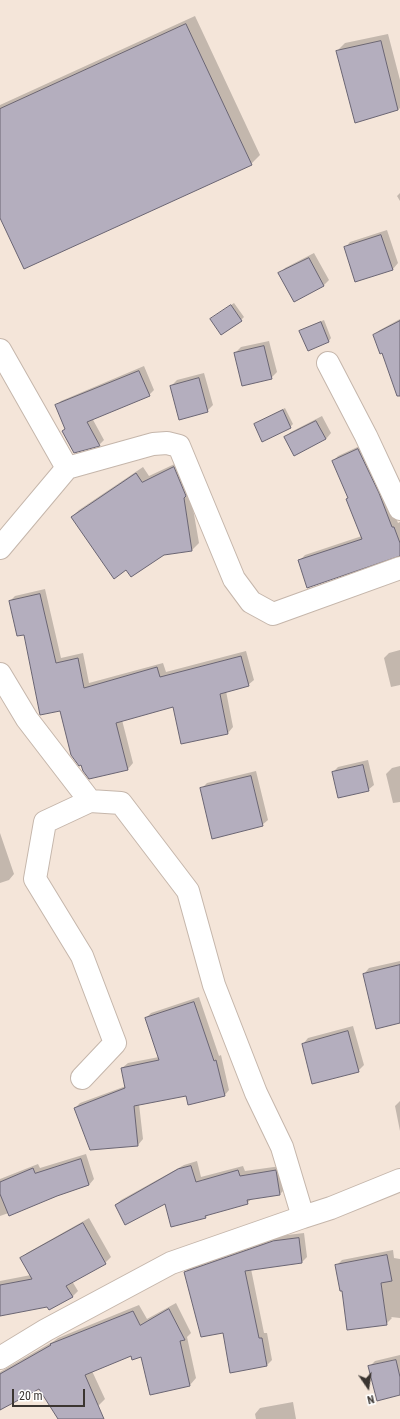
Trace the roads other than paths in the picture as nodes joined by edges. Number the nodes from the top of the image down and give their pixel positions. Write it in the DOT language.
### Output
graph roads {
  1 [pos="0,350"];
  2 [pos="328,363"];
  3 [pos="67,468"];
  4 [pos="400,509"];
  5 [pos="0,548"];
  6 [pos="400,568"];
  7 [pos="0,674"];
  8 [pos="90,801"];
  9 [pos="82,1078"];
  10 [pos="400,1180"];
  11 [pos="303,1217"];
  12 [pos="0,1358"];
  1 -- 3 [label="street"];
  2 -- 4 [label="street"];
  3 -- 5 [label="street"];
  3 -- 6 [label="street"];
  7 -- 8 [label="street"];
  8 -- 9 [label="street"];
  8 -- 11 [label="street"];
  10 -- 11 [label="street"];
  11 -- 12 [label="street"];
}
